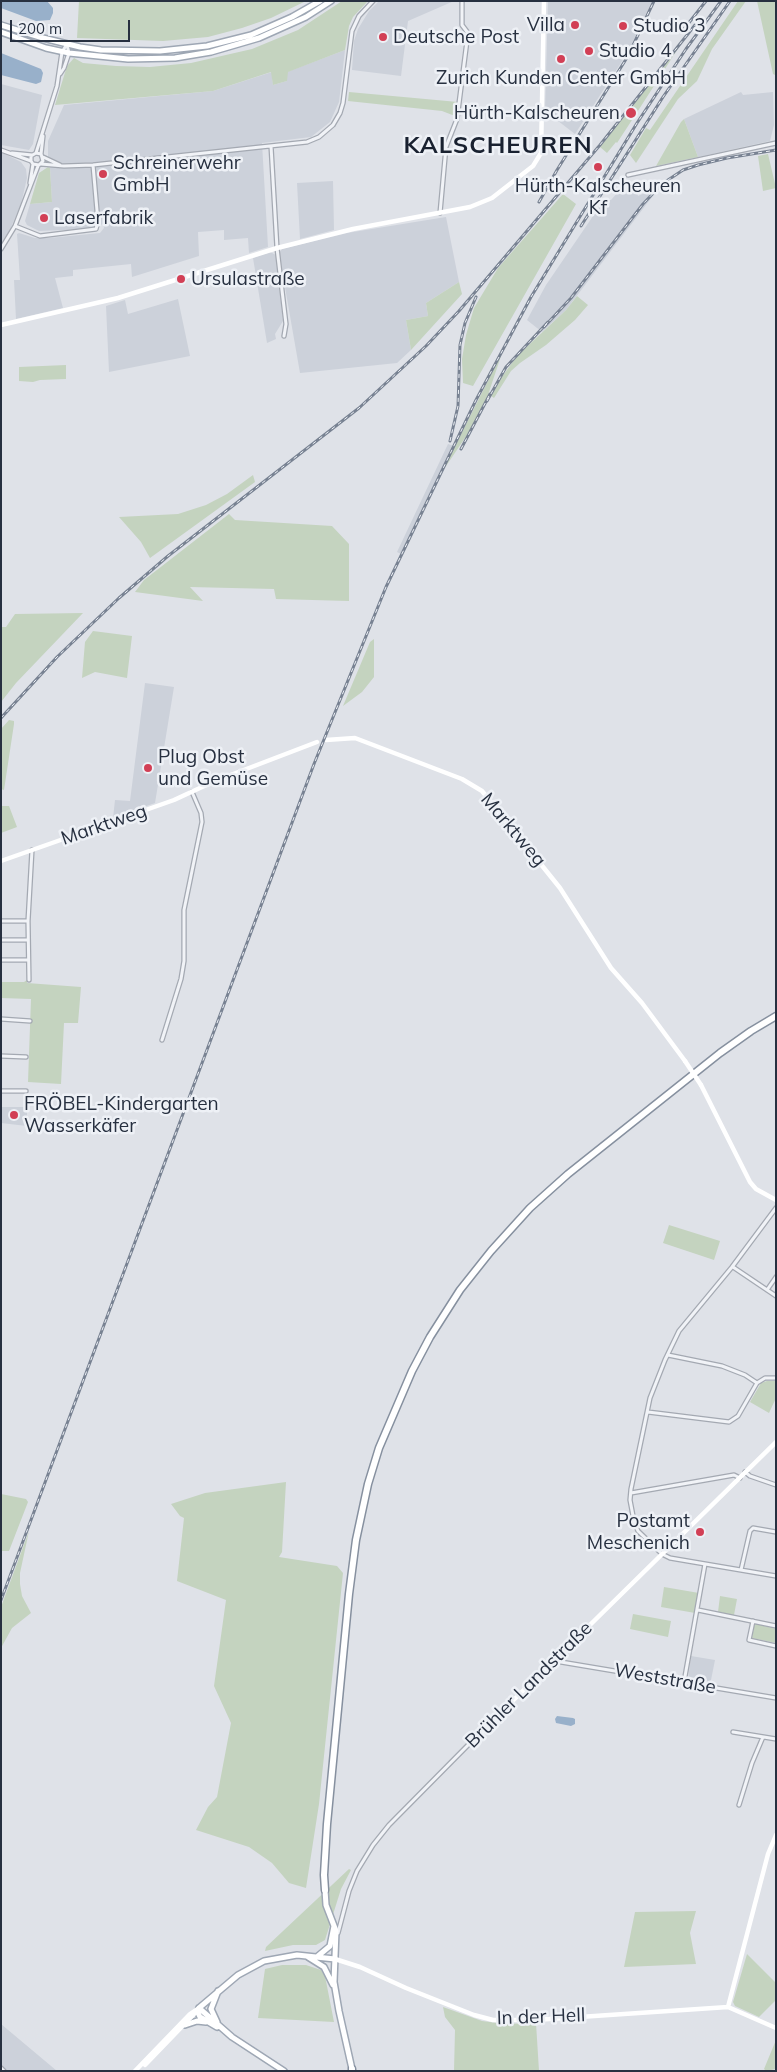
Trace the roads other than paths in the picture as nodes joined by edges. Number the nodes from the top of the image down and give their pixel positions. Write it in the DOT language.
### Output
graph roads {
  1 [pos="320,1"];
  2 [pos="331,1"];
  3 [pos="373,1"];
  4 [pos="462,1"];
  5 [pos="544,1"];
  6 [pos="1,25"];
  7 [pos="1,32"];
  8 [pos="67,44"];
  9 [pos="62,52"];
  10 [pos="69,53"];
  11 [pos="60,74"];
  12 [pos="776,143"];
  13 [pos="271,146"];
  14 [pos="1,150"];
  15 [pos="11,153"];
  16 [pos="38,155"];
  17 [pos="32,163"];
  18 [pos="39,165"];
  19 [pos="92,165"];
  20 [pos="60,166"];
  21 [pos="628,175"];
  22 [pos="30,185"];
  23 [pos="440,213"];
  24 [pos="16,226"];
  25 [pos="277,248"];
  26 [pos="1,249"];
  27 [pos="1,325"];
  28 [pos="284,336"];
  29 [pos="326,740"];
  30 [pos="317,742"];
  31 [pos="192,792"];
  32 [pos="32,850"];
  33 [pos="1,860"];
  34 [pos="1,920"];
  35 [pos="28,921"];
  36 [pos="1,940"];
  37 [pos="28,940"];
  38 [pos="1,960"];
  39 [pos="28,960"];
  40 [pos="29,980"];
  41 [pos="776,1016"];
  42 [pos="1,1019"];
  43 [pos="30,1021"];
  44 [pos="162,1040"];
  45 [pos="1,1056"];
  46 [pos="26,1057"];
  47 [pos="1,1091"];
  48 [pos="26,1091"];
  49 [pos="776,1200"];
  50 [pos="776,1208"];
  51 [pos="732,1267"];
  52 [pos="776,1277"];
  53 [pos="767,1290"];
  54 [pos="776,1296"];
  55 [pos="668,1355"];
  56 [pos="775,1376"];
  57 [pos="757,1383"];
  58 [pos="648,1412"];
  59 [pos="776,1442"];
  60 [pos="746,1472"];
  61 [pos="740,1478"];
  62 [pos="776,1485"];
  63 [pos="631,1493"];
  64 [pos="776,1532"];
  65 [pos="662,1554"];
  66 [pos="705,1564"];
  67 [pos="741,1570"];
  68 [pos="776,1576"];
  69 [pos="698,1610"];
  70 [pos="753,1621"];
  71 [pos="776,1626"];
  72 [pos="776,1646"];
  73 [pos="554,1660"];
  74 [pos="684,1682"];
  75 [pos="776,1698"];
  76 [pos="733,1732"];
  77 [pos="478,1735"];
  78 [pos="763,1737"];
  79 [pos="776,1739"];
  80 [pos="739,1805"];
  81 [pos="776,1835"];
  82 [pos="325,1890"];
  83 [pos="334,1923"];
  84 [pos="337,1936"];
  85 [pos="306,1956"];
  86 [pos="317,1957"];
  87 [pos="335,1959"];
  88 [pos="219,1989"];
  89 [pos="335,1990"];
  90 [pos="728,2007"];
  91 [pos="199,2008"];
  92 [pos="208,2023"];
  93 [pos="184,2025"];
  94 [pos="776,2028"];
  95 [pos="222,2029"];
  96 [pos="352,2070"];
  97 [pos="137,2071"];
  98 [pos="284,2071"];
  1 -- 8 [label="main road"];
  2 -- 10 [label="main road"];
  3 -- 13 [label="street"];
  4 -- 23 [label="street"];
  5 -- 23 [label="street"];
  6 -- 8 [label="main road"];
  7 -- 9 [label="main road"];
  8 -- 9 [label="street"];
  8 -- 10 [label="street"];
  9 -- 10 [label="main road"];
  9 -- 11 [label="street"];
  10 -- 11 [label="street"];
  11 -- 16 [label="street"];
  12 -- 21 [label="street"];
  13 -- 19 [label="street"];
  13 -- 25 [label="street"];
  14 -- 15 [label="street"];
  15 -- 16 [label="street"];
  15 -- 17 [label="street"];
  16 -- 17 [label="street"];
  16 -- 18 [label="street"];
  16 -- 20 [label="street"];
  17 -- 18 [label="street"];
  17 -- 22 [label="street"];
  18 -- 20 [label="street"];
  18 -- 22 [label="street"];
  19 -- 20 [label="street"];
  19 -- 24 [label="street"];
  22 -- 24 [label="street"];
  23 -- 25 [label="street"];
  24 -- 26 [label="street"];
  25 -- 27 [label="street"];
  25 -- 28 [label="street"];
  29 -- 49 [label="street, Marktweg, bridge"];
  30 -- 31 [label="street, Marktweg"];
  31 -- 32 [label="street, Marktweg"];
  31 -- 44 [label="street"];
  32 -- 33 [label="street, Marktweg"];
  32 -- 35 [label="street"];
  34 -- 35 [label="street"];
  35 -- 37 [label="street"];
  36 -- 37 [label="street"];
  37 -- 39 [label="street"];
  38 -- 39 [label="street"];
  39 -- 40 [label="street"];
  41 -- 82 [label="highway"];
  42 -- 43 [label="street"];
  45 -- 46 [label="street"];
  47 -- 48 [label="street"];
  50 -- 51 [label="street"];
  51 -- 53 [label="street"];
  51 -- 55 [label="street"];
  52 -- 53 [label="street"];
  53 -- 54 [label="street"];
  55 -- 57 [label="street"];
  55 -- 58 [label="street"];
  56 -- 57 [label="street"];
  57 -- 58 [label="street"];
  58 -- 63 [label="street"];
  59 -- 60 [label="street, Brühler Landstraße"];
  60 -- 61 [label="street, Brühler Landstraße"];
  60 -- 62 [label="street"];
  61 -- 63 [label="street"];
  61 -- 65 [label="street, Brühler Landstraße"];
  63 -- 65 [label="street"];
  64 -- 67 [label="street"];
  65 -- 66 [label="street"];
  65 -- 73 [label="street, Brühler Landstraße"];
  66 -- 67 [label="street"];
  66 -- 69 [label="street"];
  67 -- 68 [label="street"];
  69 -- 70 [label="street"];
  69 -- 74 [label="street"];
  70 -- 71 [label="street"];
  70 -- 72 [label="street"];
  73 -- 74 [label="street, Weststraße"];
  73 -- 77 [label="street, Brühler Landstraße"];
  74 -- 75 [label="street, Weststraße"];
  76 -- 78 [label="street"];
  77 -- 84 [label="street, Brühler Landstraße"];
  78 -- 79 [label="street"];
  78 -- 80 [label="street"];
  81 -- 90 [label="street"];
  82 -- 83 [label="main road"];
  83 -- 84 [label="main road"];
  83 -- 86 [label="main road"];
  84 -- 87 [label="main road, Brühler Landstraße"];
  85 -- 86 [label="main road"];
  85 -- 88 [label="main road"];
  85 -- 89 [label="main road"];
  86 -- 87 [label="main road"];
  87 -- 89 [label="main road, Brühler Landstraße"];
  87 -- 90 [label="street, In der Hell"];
  88 -- 91 [label="main road"];
  88 -- 95 [label="main road"];
  89 -- 96 [label="main road"];
  90 -- 94 [label="street"];
  91 -- 92 [label="main road"];
  91 -- 93 [label="street"];
  91 -- 95 [label="main road"];
  91 -- 97 [label="street"];
  92 -- 93 [label="main road"];
  92 -- 95 [label="main road"];
  93 -- 97 [label="street"];
  95 -- 98 [label="main road"];
}
